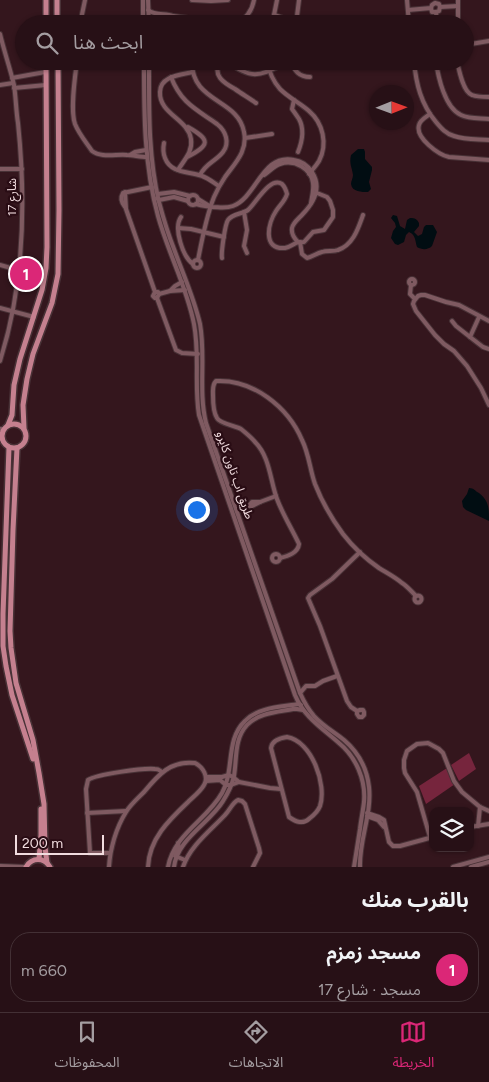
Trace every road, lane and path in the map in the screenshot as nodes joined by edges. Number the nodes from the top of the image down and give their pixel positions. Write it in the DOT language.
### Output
graph roads {
  1 [pos="46,0"];
  2 [pos="57,0"];
  3 [pos="85,0"];
  4 [pos="143,0"];
  5 [pos="148,0"];
  6 [pos="192,0"];
  7 [pos="228,0"];
  8 [pos="254,0"];
  9 [pos="276,0"];
  10 [pos="299,0"];
  11 [pos="407,0"];
  12 [pos="458,0"];
  13 [pos="435,1"];
  14 [pos="458,6"];
  15 [pos="440,7"];
  16 [pos="430,8"];
  17 [pos="148,10"];
  18 [pos="408,10"];
  19 [pos="436,12"];
  20 [pos="46,15"];
  21 [pos="57,15"];
  22 [pos="82,15"];
  23 [pos="144,15"];
  24 [pos="148,15"];
  25 [pos="154,15"];
  26 [pos="247,15"];
  27 [pos="274,15"];
  28 [pos="297,15"];
  29 [pos="408,15"];
  30 [pos="458,15"];
  31 [pos="0,36"];
  32 [pos="489,41"];
  33 [pos="474,44"];
  34 [pos="58,70"];
  35 [pos="76,70"];
  36 [pos="144,70"];
  37 [pos="149,70"];
  38 [pos="217,70"];
  39 [pos="239,70"];
  40 [pos="294,70"];
  41 [pos="415,70"];
  42 [pos="438,70"];
  43 [pos="460,70"];
  44 [pos="269,71"];
  45 [pos="45,72"];
  46 [pos="193,72"];
  47 [pos="310,77"];
  48 [pos="12,78"];
  49 [pos="171,78"];
  50 [pos="0,85"];
  51 [pos="46,85"];
  52 [pos="14,86"];
  53 [pos="489,97"];
  54 [pos="294,100"];
  55 [pos="256,103"];
  56 [pos="430,114"];
  57 [pos="489,119"];
  58 [pos="185,126"];
  59 [pos="272,134"];
  60 [pos="245,138"];
  61 [pos="489,140"];
  62 [pos="164,143"];
  63 [pos="146,150"];
  64 [pos="298,152"];
  65 [pos="130,155"];
  66 [pos="187,156"];
  67 [pos="147,157"];
  68 [pos="489,160"];
  69 [pos="0,169"];
  70 [pos="22,169"];
  71 [pos="178,170"];
  72 [pos="310,172"];
  73 [pos="200,175"];
  74 [pos="219,186"];
  75 [pos="152,187"];
  76 [pos="317,193"];
  77 [pos="158,194"];
  78 [pos="190,196"];
  79 [pos="198,199"];
  80 [pos="159,200"];
  81 [pos="188,202"];
  82 [pos="311,203"];
  83 [pos="196,204"];
  84 [pos="211,207"];
  85 [pos="244,212"];
  86 [pos="363,215"];
  87 [pos="181,217"];
  88 [pos="178,228"];
  89 [pos="203,231"];
  90 [pos="224,237"];
  91 [pos="299,242"];
  92 [pos="247,253"];
  93 [pos="222,258"];
  94 [pos="0,265"];
  95 [pos="18,270"];
  96 [pos="182,282"];
  97 [pos="411,285"];
  98 [pos="185,290"];
  99 [pos="170,291"];
  100 [pos="157,295"];
  101 [pos="415,299"];
  102 [pos="194,300"];
  103 [pos="0,308"];
  104 [pos="13,311"];
  105 [pos="34,317"];
  106 [pos="479,317"];
  107 [pos="452,321"];
  108 [pos="489,321"];
  109 [pos="470,337"];
  110 [pos="489,349"];
  111 [pos="198,353"];
  112 [pos="1,354"];
  113 [pos="0,361"];
  114 [pos="197,383"];
  115 [pos="203,383"];
  116 [pos="489,405"];
  117 [pos="199,415"];
  118 [pos="4,428"];
  119 [pos="24,428"];
  120 [pos="2,439"];
  121 [pos="213,442"];
  122 [pos="9,446"];
  123 [pos="17,448"];
  124 [pos="215,463"];
  125 [pos="224,476"];
  126 [pos="276,496"];
  127 [pos="234,503"];
  128 [pos="246,506"];
  129 [pos="238,516"];
  130 [pos="360,552"];
  131 [pos="247,558"];
  132 [pos="280,558"];
  133 [pos="258,572"];
  134 [pos="416,596"];
  135 [pos="262,599"];
  136 [pos="272,612"];
  137 [pos="337,676"];
  138 [pos="294,684"];
  139 [pos="308,686"];
  140 [pos="300,694"];
  141 [pos="295,695"];
  142 [pos="299,704"];
  143 [pos="288,706"];
  144 [pos="303,710"];
  145 [pos="357,711"];
  146 [pos="314,716"];
  147 [pos="162,772"];
  148 [pos="231,776"];
  149 [pos="206,779"];
  150 [pos="239,782"];
  151 [pos="229,785"];
  152 [pos="280,786"];
  153 [pos="480,807"];
  154 [pos="489,811"];
  155 [pos="126,812"];
  156 [pos="87,813"];
  157 [pos="365,814"];
  158 [pos="489,824"];
  159 [pos="478,826"];
  160 [pos="474,827"];
  161 [pos="429,830"];
  162 [pos="429,838"];
  163 [pos="360,840"];
  164 [pos="178,843"];
  165 [pos="180,851"];
  166 [pos="110,853"];
  167 [pos="177,856"];
  168 [pos="489,857"];
  169 [pos="39,859"];
  170 [pos="186,859"];
  171 [pos="489,862"];
  172 [pos="49,865"];
  173 [pos="0,866"];
  174 [pos="26,867"];
  175 [pos="109,867"];
  176 [pos="148,867"];
  177 [pos="168,867"];
  178 [pos="174,867"];
  179 [pos="183,867"];
  180 [pos="253,867"];
  181 [pos="354,867"];
  182 [pos="360,867"];
  183 [pos="453,867"];
  184 [pos="472,867"];
  1 -- 20 [label="main road"];
  2 -- 21 [label="main road"];
  3 -- 22 [label="street"];
  4 -- 23 [label="street"];
  5 -- 17 [label="street"];
  6 -- 7 [label="street"];
  8 -- 26 [label="street"];
  9 -- 27 [label="street"];
  10 -- 28 [label="street"];
  11 -- 18 [label="street"];
  12 -- 14 [label="street"];
  13 -- 15 [label="street"];
  13 -- 16 [label="street"];
  14 -- 15 [label="street"];
  14 -- 30 [label="street"];
  15 -- 19 [label="street"];
  16 -- 18 [label="street"];
  16 -- 19 [label="street"];
  17 -- 24 [label="street"];
  17 -- 25 [label="street"];
  18 -- 29 [label="street"];
  31 -- 48 [label="street, شارع 17"];
  32 -- 33 [label="street"];
  34 -- 119 [label="main road"];
  35 -- 65 [label="street"];
  36 -- 63 [label="street, طريق اب تاون كايرو"];
  37 -- 77 [label="street, طريق اب تاون كايرو"];
  38 -- 55 [label="street"];
  39 -- 44 [label="street"];
  40 -- 47 [label="street"];
  41 -- 56 [label="street"];
  42 -- 57 [label="street"];
  43 -- 53 [label="street"];
  44 -- 54 [label="street"];
  45 -- 48 [label="street"];
  45 -- 51 [label="main road"];
  46 -- 49 [label="street"];
  46 -- 60 [label="street"];
  48 -- 52 [label="street, شارع 17"];
  49 -- 58 [label="street"];
  49 -- 73 [label="street"];
  50 -- 52 [label="street"];
  51 -- 52 [label="street"];
  51 -- 105 [label="main road"];
  52 -- 70 [label="street, شارع 17"];
  54 -- 64 [label="street"];
  54 -- 72 [label="street"];
  56 -- 61 [label="street"];
  56 -- 68 [label="street"];
  58 -- 66 [label="street"];
  58 -- 66 [label="street"];
  59 -- 60 [label="street"];
  60 -- 74 [label="street"];
  62 -- 71 [label="street"];
  63 -- 65 [label="street"];
  63 -- 67 [label="street, طريق اب تاون كايرو"];
  65 -- 67 [label="street"];
  66 -- 71 [label="street"];
  67 -- 75 [label="street, طريق اب تاون كايرو"];
  69 -- 70 [label="street"];
  70 -- 95 [label="street, شارع 17"];
  71 -- 73 [label="street"];
  72 -- 76 [label="street"];
  72 -- 82 [label="street"];
  72 -- 84 [label="street"];
  73 -- 74 [label="street"];
  74 -- 84 [label="street"];
  75 -- 80 [label="street"];
  75 -- 96 [label="street, طريق اب تاون كايرو"];
  75 -- 100 [label="street"];
  76 -- 82 [label="street"];
  76 -- 91 [label="street"];
  77 -- 78 [label="street"];
  77 -- 80 [label="street, طريق اب تاون كايرو"];
  78 -- 79 [label="street"];
  78 -- 81 [label="street"];
  79 -- 83 [label="street"];
  79 -- 84 [label="street"];
  80 -- 81 [label="street"];
  80 -- 102 [label="street, طريق اب تاون كايرو"];
  81 -- 83 [label="street"];
  82 -- 91 [label="street"];
  83 -- 84 [label="street"];
  84 -- 89 [label="street"];
  85 -- 90 [label="street"];
  85 -- 91 [label="street"];
  85 -- 92 [label="street"];
  86 -- 91 [label="street"];
  87 -- 88 [label="street"];
  88 -- 89 [label="street"];
  88 -- 89 [label="street"];
  89 -- 90 [label="street"];
  90 -- 93 [label="street"];
  94 -- 95 [label="street"];
  95 -- 104 [label="street, شارع 17"];
  96 -- 98 [label="street, طريق اب تاون كايرو"];
  96 -- 99 [label="street"];
  96 -- 102 [label="street"];
  97 -- 101 [label="street"];
  98 -- 99 [label="street"];
  98 -- 111 [label="street, طريق اب تاون كايرو"];
  99 -- 100 [label="street"];
  100 -- 111 [label="street"];
  101 -- 106 [label="street"];
  101 -- 116 [label="street"];
  102 -- 115 [label="street, طريق اب تاون كايرو"];
  103 -- 104 [label="street"];
  104 -- 105 [label="street"];
  104 -- 112 [label="street, شارع 17"];
  105 -- 118 [label="main road"];
  106 -- 108 [label="street"];
  106 -- 109 [label="street"];
  107 -- 109 [label="street"];
  109 -- 110 [label="street"];
  111 -- 114 [label="street, طريق اب تاون كايرو"];
  112 -- 113 [label="street, شارع 17"];
  114 -- 115 [label="street"];
  114 -- 117 [label="street, طريق اب تاون كايرو"];
  115 -- 121 [label="street, طريق اب تاون كايرو"];
  117 -- 121 [label="street"];
  117 -- 124 [label="street, طريق اب تاون كايرو"];
  118 -- 119 [label="main road"];
  118 -- 120 [label="main road"];
  119 -- 123 [label="main road"];
  120 -- 122 [label="main road"];
  121 -- 125 [label="street, طريق اب تاون كايرو"];
  122 -- 123 [label="main road"];
  122 -- 169 [label="main road"];
  123 -- 172 [label="main road"];
  124 -- 125 [label="street"];
  124 -- 131 [label="street, طريق اب تاون كايرو"];
  125 -- 127 [label="street, طريق اب تاون كايرو"];
  126 -- 128 [label="street"];
  126 -- 130 [label="street"];
  126 -- 132 [label="street"];
  127 -- 128 [label="street"];
  127 -- 129 [label="street, طريق اب تاون كايرو"];
  128 -- 129 [label="street"];
  129 -- 133 [label="street, طريق اب تاون كايرو"];
  130 -- 134 [label="street"];
  130 -- 137 [label="street"];
  131 -- 133 [label="street"];
  131 -- 135 [label="street, طريق اب تاون كايرو"];
  133 -- 136 [label="street, طريق اب تاون كايرو"];
  135 -- 136 [label="street"];
  135 -- 138 [label="street, طريق اب تاون كايرو"];
  136 -- 138 [label="street, طريق اب تاون كايرو"];
  137 -- 139 [label="street"];
  137 -- 145 [label="street"];
  138 -- 139 [label="street"];
  138 -- 140 [label="street, طريق اب تاون كايرو"];
  138 -- 141 [label="street, طريق اب تاون كايرو"];
  139 -- 140 [label="street"];
  140 -- 146 [label="street, طريق اب تاون كايرو"];
  141 -- 142 [label="street, طريق اب تاون كايرو"];
  141 -- 143 [label="street"];
  142 -- 143 [label="street"];
  142 -- 144 [label="street, طريق اب تاون كايرو"];
  142 -- 146 [label="street"];
  143 -- 148 [label="street"];
  144 -- 148 [label="street"];
  144 -- 157 [label="street, طريق اب تاون كايرو"];
  146 -- 157 [label="street, طريق اب تاون كايرو"];
  147 -- 149 [label="street"];
  147 -- 155 [label="street"];
  147 -- 156 [label="street"];
  148 -- 149 [label="street"];
  148 -- 150 [label="street"];
  148 -- 151 [label="street"];
  149 -- 151 [label="street"];
  149 -- 176 [label="street"];
  150 -- 151 [label="street"];
  150 -- 152 [label="street"];
  151 -- 164 [label="street"];
  151 -- 165 [label="street"];
  152 -- 152 [label="street"];
  153 -- 154 [label="street"];
  153 -- 159 [label="street"];
  153 -- 161 [label="street"];
  155 -- 156 [label="street"];
  155 -- 166 [label="street"];
  156 -- 166 [label="street"];
  157 -- 162 [label="street"];
  157 -- 163 [label="street, طريق اب تاون كايرو"];
  158 -- 159 [label="street"];
  159 -- 160 [label="street"];
  163 -- 181 [label="street, طريق اب تاون كايرو"];
  163 -- 182 [label="street, طريق اب تاون كايرو"];
  164 -- 167 [label="street"];
  164 -- 177 [label="street"];
  165 -- 167 [label="street"];
  165 -- 170 [label="street"];
  166 -- 175 [label="street"];
  167 -- 170 [label="street"];
  167 -- 178 [label="street"];
  168 -- 183 [label="street"];
  169 -- 172 [label="main road"];
  169 -- 174 [label="main road"];
  170 -- 179 [label="street"];
  170 -- 180 [label="street"];
  171 -- 184 [label="street"];
  173 -- 174 [label="street"];
}
